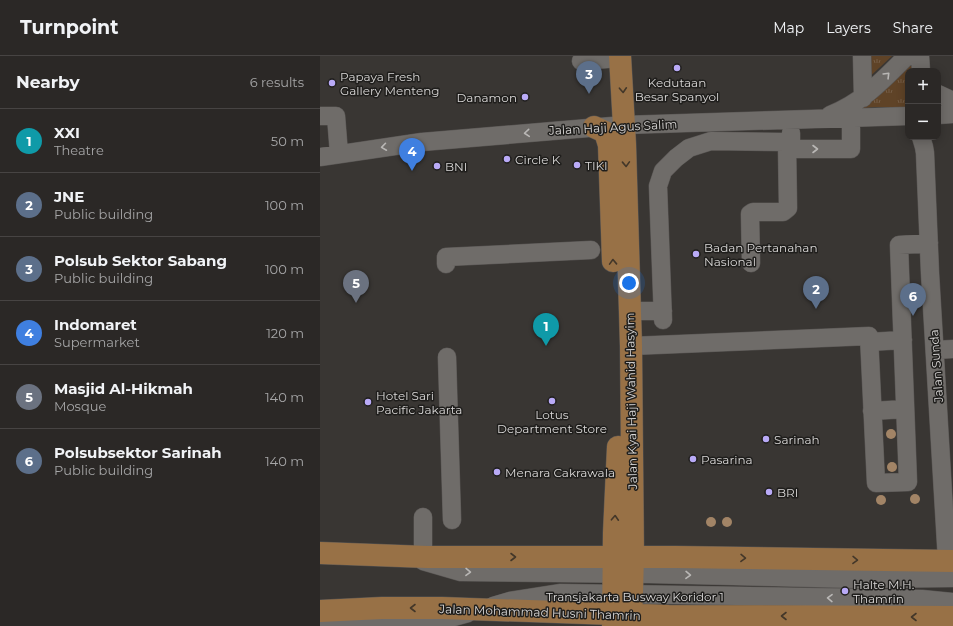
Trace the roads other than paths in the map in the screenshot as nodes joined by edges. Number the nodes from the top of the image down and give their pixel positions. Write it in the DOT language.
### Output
graph roads {
  1 [pos="862,56"];
  2 [pos="907,56"];
  3 [pos="920,56"];
  4 [pos="620,57"];
  5 [pos="581,61"];
  6 [pos="921,68"];
  7 [pos="863,98"];
  8 [pos="941,102"];
  9 [pos="945,113"];
  10 [pos="320,116"];
  11 [pos="905,117"];
  12 [pos="851,118"];
  13 [pos="820,119"];
  14 [pos="791,120"];
  15 [pos="699,122"];
  16 [pos="624,125"];
  17 [pos="594,127"];
  18 [pos="924,140"];
  19 [pos="699,144"];
  20 [pos="339,154"];
  21 [pos="320,157"];
  22 [pos="591,250"];
  23 [pos="930,260"];
  24 [pos="900,261"];
  25 [pos="751,263"];
  26 [pos="446,264"];
  27 [pos="630,311"];
  28 [pos="903,340"];
  29 [pos="869,342"];
  30 [pos="631,346"];
  31 [pos="953,349"];
  32 [pos="934,350"];
  33 [pos="447,357"];
  34 [pos="905,409"];
  35 [pos="872,410"];
  36 [pos="947,452"];
  37 [pos="948,473"];
  38 [pos="422,517"];
  39 [pos="452,520"];
  40 [pos="320,546"];
  41 [pos="320,553"];
  42 [pos="413,556"];
  43 [pos="951,567"];
  44 [pos="623,593"];
  45 [pos="953,602"];
  46 [pos="480,609"];
  47 [pos="320,611"];
  48 [pos="953,617"];
  49 [pos="383,618"];
  50 [pos="441,618"];
  51 [pos="571,619"];
  52 [pos="812,621"];
  53 [pos="320,622"];
  1 -- 7 [label="street"];
  7 -- 2 [label="street, one-way"];
  3 -- 6 [label="street"];
  4 -- 5 [label="street"];
  4 -- 16 [label="main road, Jalan Kyai Haji Wahid Hasyim, one-way"];
  7 -- 13 [label="street"];
  8 -- 9 [label="street"];
  10 -- 20 [label="street"];
  11 -- 12 [label="street, Jalan Haji Agus Salim"];
  12 -- 13 [label="street, Jalan Haji Agus Salim"];
  14 -- 12 [label="street, one-way"];
  13 -- 14 [label="street, Jalan Haji Agus Salim"];
  14 -- 15 [label="street, Jalan Haji Agus Salim"];
  15 -- 16 [label="street, Jalan Haji Agus Salim"];
  15 -- 19 [label="street"];
  16 -- 17 [label="street, Jalan Haji Agus Salim"];
  16 -- 27 [label="main road, Jalan Kyai Haji Wahid Hasyim, one-way"];
  17 -- 20 [label="street, Jalan Haji Agus Salim, one-way"];
  44 -- 17 [label="main road, Jalan Kyai Haji Wahid Hasyim, one-way"];
  18 -- 23 [label="street, Jalan Sunda"];
  19 -- 25 [label="street"];
  19 -- 27 [label="street"];
  20 -- 21 [label="street, Jalan Haji Agus Salim"];
  22 -- 26 [label="street"];
  23 -- 24 [label="street"];
  23 -- 24 [label="street"];
  23 -- 32 [label="street, Jalan Sunda"];
  24 -- 28 [label="street"];
  27 -- 30 [label="main road, Jalan Kyai Haji Wahid Hasyim"];
  28 -- 29 [label="street"];
  28 -- 34 [label="street"];
  29 -- 30 [label="street"];
  29 -- 35 [label="street"];
  30 -- 44 [label="main road, Jalan Kyai Haji Wahid Hasyim"];
  31 -- 32 [label="street"];
  32 -- 36 [label="street, Jalan Sunda"];
  33 -- 39 [label="street"];
  34 -- 35 [label="street"];
  34 -- 35 [label="street"];
  36 -- 37 [label="street, Jalan Sunda"];
  37 -- 43 [label="street, Jalan Sunda"];
  38 -- 42 [label="street"];
  40 -- 42 [label="street"];
  41 -- 42 [label="main road, Jalan Mohammad Husni Thamrin"];
  42 -- 44 [label="main road, Jalan Mohammad Husni Thamrin, one-way"];
  44 -- 43 [label="main road, Jalan Mohammad Husni Thamrin, one-way"];
  45 -- 44 [label="street, Transjakarta Busway Koridor 1, one-way"];
  44 -- 46 [label="street, Transjakarta Busway Koridor 1"];
  44 -- 51 [label="main road, Jalan Mohammad Husni Thamrin"];
  52 -- 44 [label="main road, Jalan Mohammad Husni Thamrin, one-way"];
  46 -- 50 [label="main road, Jalan Mohammad Husni Thamrin"];
  46 -- 51 [label="main road, Jalan Mohammad Husni Thamrin"];
  47 -- 49 [label="main road, Jalan Mohammad Husni Thamrin"];
  48 -- 52 [label="main road, Jalan Mohammad Husni Thamrin, one-way"];
  50 -- 49 [label="main road, Jalan Mohammad Husni Thamrin, one-way"];
  49 -- 53 [label="street"];
}
